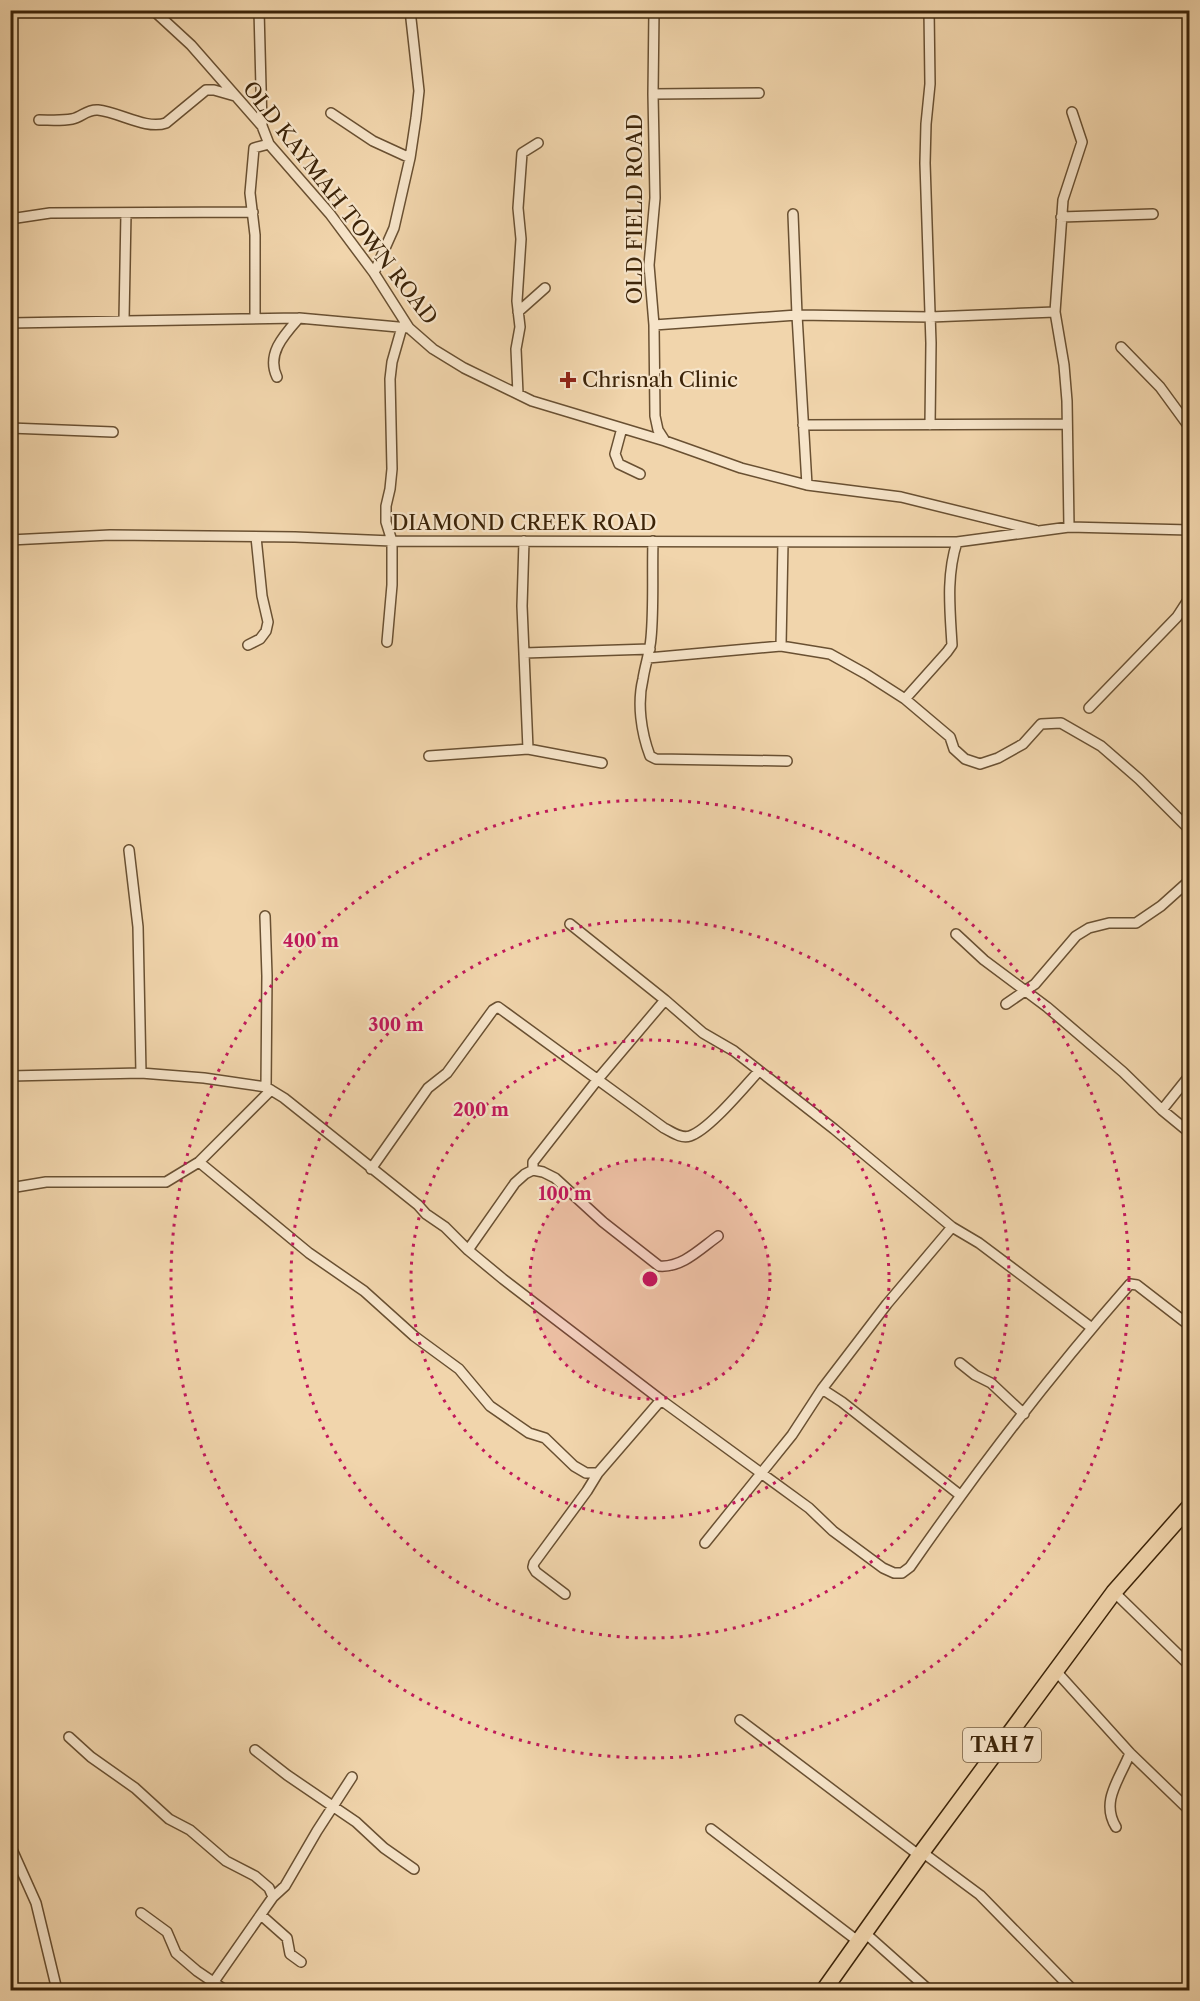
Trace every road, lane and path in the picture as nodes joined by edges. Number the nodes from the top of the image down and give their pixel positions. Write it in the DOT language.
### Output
graph roads {
  1 [pos="153,10"];
  2 [pos="259,10"];
  3 [pos="410,10"];
  4 [pos="654,10"];
  5 [pos="929,10"];
  6 [pos="759,93"];
  7 [pos="653,94"];
  8 [pos="235,96"];
  9 [pos="1072,112"];
  10 [pos="331,113"];
  11 [pos="39,120"];
  12 [pos="262,126"];
  13 [pos="538,143"];
  14 [pos="269,144"];
  15 [pos="410,158"];
  16 [pos="253,212"];
  17 [pos="126,213"];
  18 [pos="793,214"];
  19 [pos="1153,214"];
  20 [pos="1061,217"];
  21 [pos="10,219"];
  22 [pos="374,273"];
  23 [pos="544,288"];
  24 [pos="519,312"];
  25 [pos="1055,312"];
  26 [pos="797,315"];
  27 [pos="930,317"];
  28 [pos="255,318"];
  29 [pos="299,318"];
  30 [pos="124,321"];
  31 [pos="10,323"];
  32 [pos="654,325"];
  33 [pos="406,327"];
  34 [pos="1121,347"];
  35 [pos="278,377"];
  36 [pos="518,394"];
  37 [pos="1067,424"];
  38 [pos="803,425"];
  39 [pos="930,425"];
  40 [pos="10,428"];
  41 [pos="622,428"];
  42 [pos="1190,428"];
  43 [pos="113,432"];
  44 [pos="665,441"];
  45 [pos="640,474"];
  46 [pos="807,485"];
  47 [pos="1069,527"];
  48 [pos="1190,530"];
  49 [pos="1038,531"];
  50 [pos="256,537"];
  51 [pos="10,540"];
  52 [pos="392,541"];
  53 [pos="524,541"];
  54 [pos="653,541"];
  55 [pos="783,542"];
  56 [pos="957,542"];
  57 [pos="1190,597"];
  58 [pos="387,642"];
  59 [pos="248,645"];
  60 [pos="781,646"];
  61 [pos="524,653"];
  62 [pos="649,653"];
  63 [pos="905,699"];
  64 [pos="1089,708"];
  65 [pos="528,749"];
  66 [pos="429,756"];
  67 [pos="788,761"];
  68 [pos="602,763"];
  69 [pos="1190,830"];
  70 [pos="129,850"];
  71 [pos="1190,880"];
  72 [pos="265,916"];
  73 [pos="570,924"];
  74 [pos="956,934"];
  75 [pos="1027,992"];
  76 [pos="665,1000"];
  77 [pos="1006,1004"];
  78 [pos="759,1071"];
  79 [pos="141,1073"];
  80 [pos="1190,1075"];
  81 [pos="10,1076"];
  82 [pos="598,1079"];
  83 [pos="269,1088"];
  84 [pos="1162,1110"];
  85 [pos="1190,1133"];
  86 [pos="199,1162"];
  87 [pos="370,1169"];
  88 [pos="533,1170"];
  89 [pos="10,1188"];
  90 [pos="952,1227"];
  91 [pos="718,1236"];
  92 [pos="468,1250"];
  93 [pos="1190,1326"];
  94 [pos="1092,1328"];
  95 [pos="960,1363"];
  96 [pos="822,1389"];
  97 [pos="661,1400"];
  98 [pos="1024,1414"];
  99 [pos="598,1473"];
  100 [pos="761,1473"];
  101 [pos="960,1495"];
  102 [pos="1187,1513"];
  103 [pos="705,1543"];
  104 [pos="1114,1592"];
  105 [pos="565,1594"];
  106 [pos="1190,1666"];
  107 [pos="1055,1670"];
  108 [pos="740,1720"];
  109 [pos="69,1737"];
  110 [pos="255,1750"];
  111 [pos="1130,1753"];
  112 [pos="352,1777"];
  113 [pos="333,1807"];
  114 [pos="1190,1811"];
  115 [pos="1116,1827"];
  116 [pos="711,1829"];
  117 [pos="10,1845"];
  118 [pos="922,1852"];
  119 [pos="414,1869"];
  120 [pos="273,1897"];
  121 [pos="141,1913"];
  122 [pos="261,1916"];
  123 [pos="862,1937"];
  124 [pos="301,1962"];
  125 [pos="213,1983"];
  126 [pos="57,1990"];
  127 [pos="225,1990"];
  128 [pos="824,1990"];
  129 [pos="929,1990"];
  130 [pos="1073,1990"];
  1 -- 8 [label="street, OLD KAYMAH TOWN ROAD"];
  2 -- 12 [label="street"];
  3 -- 15 [label="street"];
  4 -- 7 [label="street, OLD FIELD ROAD"];
  5 -- 27 [label="street"];
  6 -- 7 [label="street"];
  7 -- 32 [label="street, OLD FIELD ROAD"];
  8 -- 11 [label="street"];
  8 -- 12 [label="street, OLD KAYMAH TOWN ROAD"];
  9 -- 20 [label="street"];
  10 -- 15 [label="street"];
  12 -- 14 [label="street, OLD KAYMAH TOWN ROAD"];
  13 -- 24 [label="street"];
  14 -- 16 [label="street"];
  14 -- 22 [label="street, OLD KAYMAH TOWN ROAD"];
  15 -- 22 [label="street"];
  16 -- 17 [label="street"];
  16 -- 28 [label="street"];
  17 -- 21 [label="street"];
  17 -- 30 [label="street"];
  18 -- 26 [label="street"];
  19 -- 20 [label="street"];
  20 -- 25 [label="street"];
  22 -- 33 [label="street, OLD KAYMAH TOWN ROAD"];
  23 -- 24 [label="street"];
  24 -- 36 [label="street"];
  25 -- 27 [label="street"];
  25 -- 37 [label="street"];
  26 -- 27 [label="street"];
  26 -- 32 [label="street"];
  26 -- 38 [label="street"];
  27 -- 39 [label="street"];
  28 -- 29 [label="street"];
  28 -- 30 [label="street"];
  29 -- 33 [label="street"];
  29 -- 35 [label="street"];
  30 -- 31 [label="street"];
  32 -- 44 [label="street, OLD FIELD ROAD"];
  33 -- 36 [label="street, OLD KAYMAH TOWN ROAD"];
  33 -- 52 [label="street"];
  34 -- 42 [label="street"];
  36 -- 41 [label="street, OLD KAYMAH TOWN ROAD"];
  37 -- 39 [label="street"];
  37 -- 47 [label="street"];
  38 -- 39 [label="street"];
  38 -- 46 [label="street"];
  40 -- 43 [label="street"];
  41 -- 44 [label="street, OLD KAYMAH TOWN ROAD"];
  41 -- 45 [label="street"];
  44 -- 46 [label="street, OLD KAYMAH TOWN ROAD"];
  46 -- 49 [label="street, OLD KAYMAH TOWN ROAD"];
  47 -- 48 [label="street, DIAMOND CREEK ROAD"];
  47 -- 49 [label="street, DIAMOND CREEK ROAD"];
  49 -- 56 [label="street, DIAMOND CREEK ROAD"];
  50 -- 51 [label="street, DIAMOND CREEK ROAD"];
  50 -- 52 [label="street, DIAMOND CREEK ROAD"];
  50 -- 59 [label="street"];
  52 -- 53 [label="street, DIAMOND CREEK ROAD"];
  52 -- 58 [label="street"];
  53 -- 54 [label="street, DIAMOND CREEK ROAD"];
  53 -- 61 [label="street"];
  54 -- 55 [label="street, DIAMOND CREEK ROAD"];
  54 -- 62 [label="street"];
  55 -- 56 [label="street, DIAMOND CREEK ROAD"];
  55 -- 60 [label="street"];
  56 -- 63 [label="street"];
  57 -- 64 [label="street"];
  60 -- 62 [label="street"];
  60 -- 63 [label="street"];
  61 -- 62 [label="street"];
  61 -- 65 [label="street"];
  62 -- 67 [label="street"];
  63 -- 69 [label="street"];
  65 -- 66 [label="street"];
  65 -- 68 [label="street"];
  70 -- 79 [label="street"];
  71 -- 75 [label="street"];
  72 -- 83 [label="street"];
  73 -- 76 [label="street"];
  74 -- 75 [label="street"];
  75 -- 77 [label="street"];
  75 -- 84 [label="street"];
  76 -- 78 [label="street"];
  76 -- 82 [label="street"];
  78 -- 82 [label="street"];
  78 -- 90 [label="street"];
  79 -- 81 [label="street"];
  79 -- 83 [label="street"];
  80 -- 84 [label="street"];
  82 -- 87 [label="street"];
  82 -- 88 [label="street"];
  83 -- 86 [label="street"];
  83 -- 87 [label="street"];
  84 -- 85 [label="street"];
  86 -- 89 [label="street"];
  86 -- 99 [label="street"];
  87 -- 92 [label="street"];
  88 -- 91 [label="street"];
  88 -- 92 [label="street"];
  90 -- 94 [label="street"];
  90 -- 96 [label="street"];
  92 -- 97 [label="street"];
  93 -- 94 [label="street"];
  94 -- 98 [label="street"];
  95 -- 98 [label="street"];
  96 -- 100 [label="street"];
  96 -- 101 [label="street"];
  97 -- 99 [label="street"];
  97 -- 100 [label="street"];
  98 -- 101 [label="street"];
  99 -- 105 [label="street"];
  100 -- 101 [label="street"];
  100 -- 103 [label="street"];
  102 -- 104 [label="highway, TAH 7"];
  104 -- 106 [label="street"];
  104 -- 107 [label="highway, TAH 7"];
  107 -- 111 [label="street"];
  107 -- 118 [label="highway, TAH 7"];
  108 -- 118 [label="street"];
  109 -- 120 [label="street"];
  110 -- 113 [label="street"];
  111 -- 114 [label="street"];
  111 -- 115 [label="street"];
  112 -- 113 [label="street"];
  113 -- 119 [label="street"];
  113 -- 120 [label="street"];
  116 -- 123 [label="street"];
  117 -- 126 [label="street"];
  118 -- 123 [label="highway, TAH 7"];
  118 -- 130 [label="street"];
  120 -- 122 [label="street"];
  121 -- 125 [label="street"];
  122 -- 124 [label="street"];
  122 -- 125 [label="street"];
  123 -- 128 [label="highway, TAH 7"];
  123 -- 129 [label="street"];
  125 -- 127 [label="street"];
}
